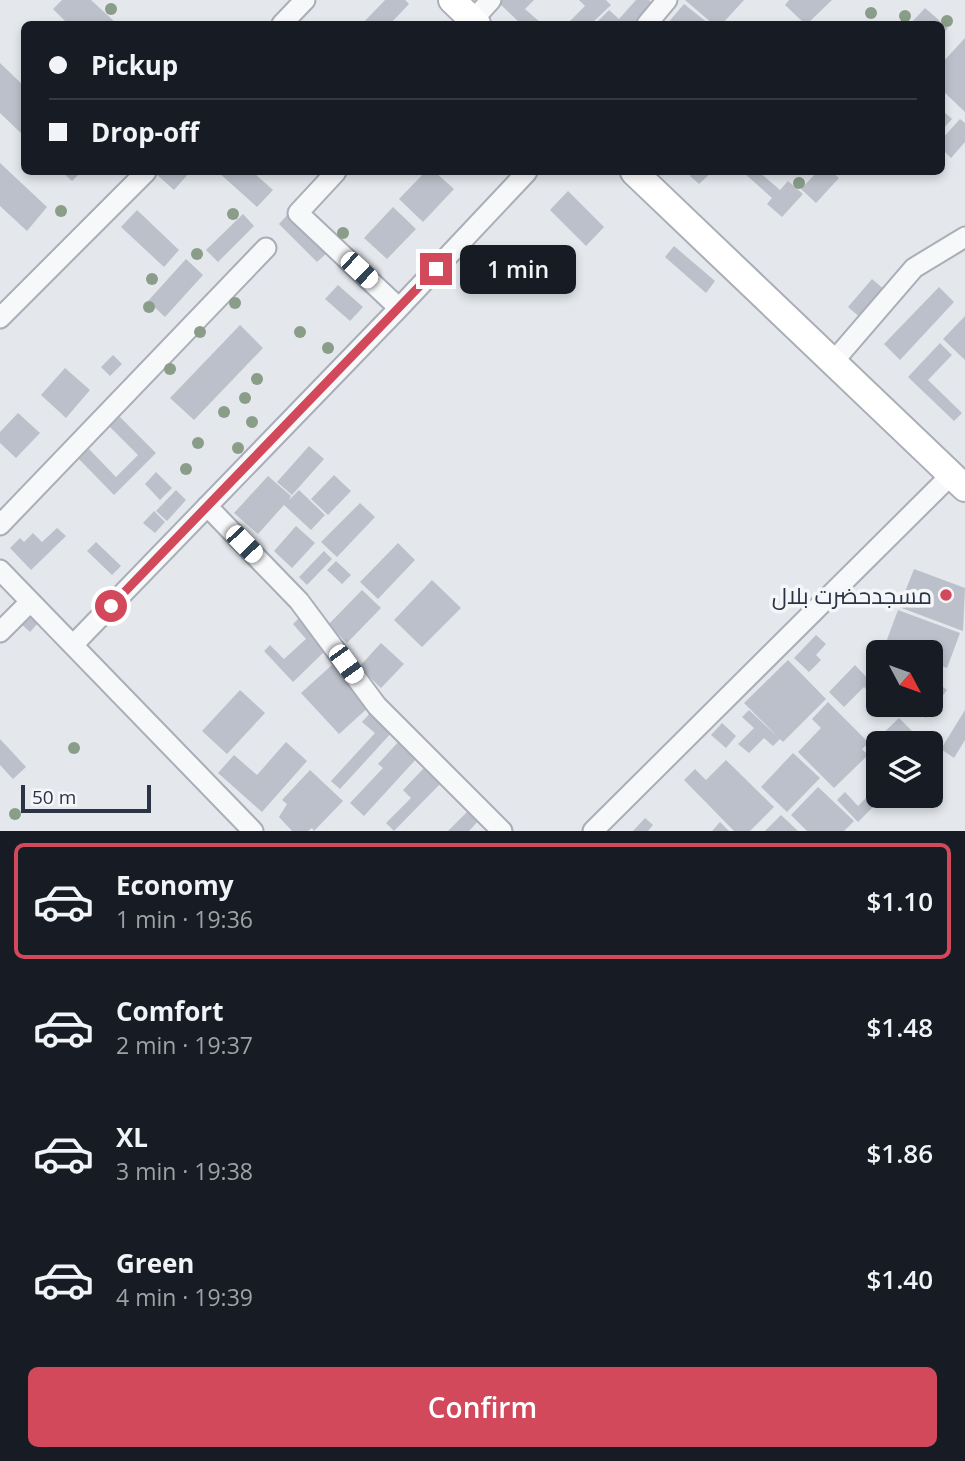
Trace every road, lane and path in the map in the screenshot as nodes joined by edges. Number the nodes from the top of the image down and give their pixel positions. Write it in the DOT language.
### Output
graph roads {
  1 [pos="305,0"];
  2 [pos="452,0"];
  3 [pos="491,0"];
  4 [pos="667,0"];
  5 [pos="285,21"];
  6 [pos="471,21"];
  7 [pos="475,21"];
  8 [pos="650,21"];
  9 [pos="143,175"];
  10 [pos="333,175"];
  11 [pos="524,175"];
  12 [pos="637,175"];
  13 [pos="965,237"];
  14 [pos="266,248"];
  15 [pos="399,308"];
  16 [pos="0,318"];
  17 [pos="833,362"];
  18 [pos="958,481"];
  19 [pos="207,506"];
  20 [pos="0,525"];
  21 [pos="2,577"];
  22 [pos="30,602"];
  23 [pos="0,632"];
  24 [pos="73,645"];
  25 [pos="253,831"];
  26 [pos="502,831"];
  27 [pos="593,831"];
  1 -- 5 [label="street"];
  2 -- 6 [label="street"];
  3 -- 7 [label="street"];
  4 -- 8 [label="street"];
  9 -- 16 [label="street"];
  10 -- 15 [label="street"];
  11 -- 15 [label="street"];
  12 -- 17 [label="street"];
  13 -- 17 [label="street"];
  14 -- 20 [label="street"];
  15 -- 19 [label="street"];
  17 -- 18 [label="street"];
  18 -- 27 [label="street"];
  19 -- 24 [label="street"];
  19 -- 26 [label="street"];
  21 -- 22 [label="street"];
  22 -- 23 [label="street"];
  22 -- 24 [label="street"];
  24 -- 25 [label="street"];
}
